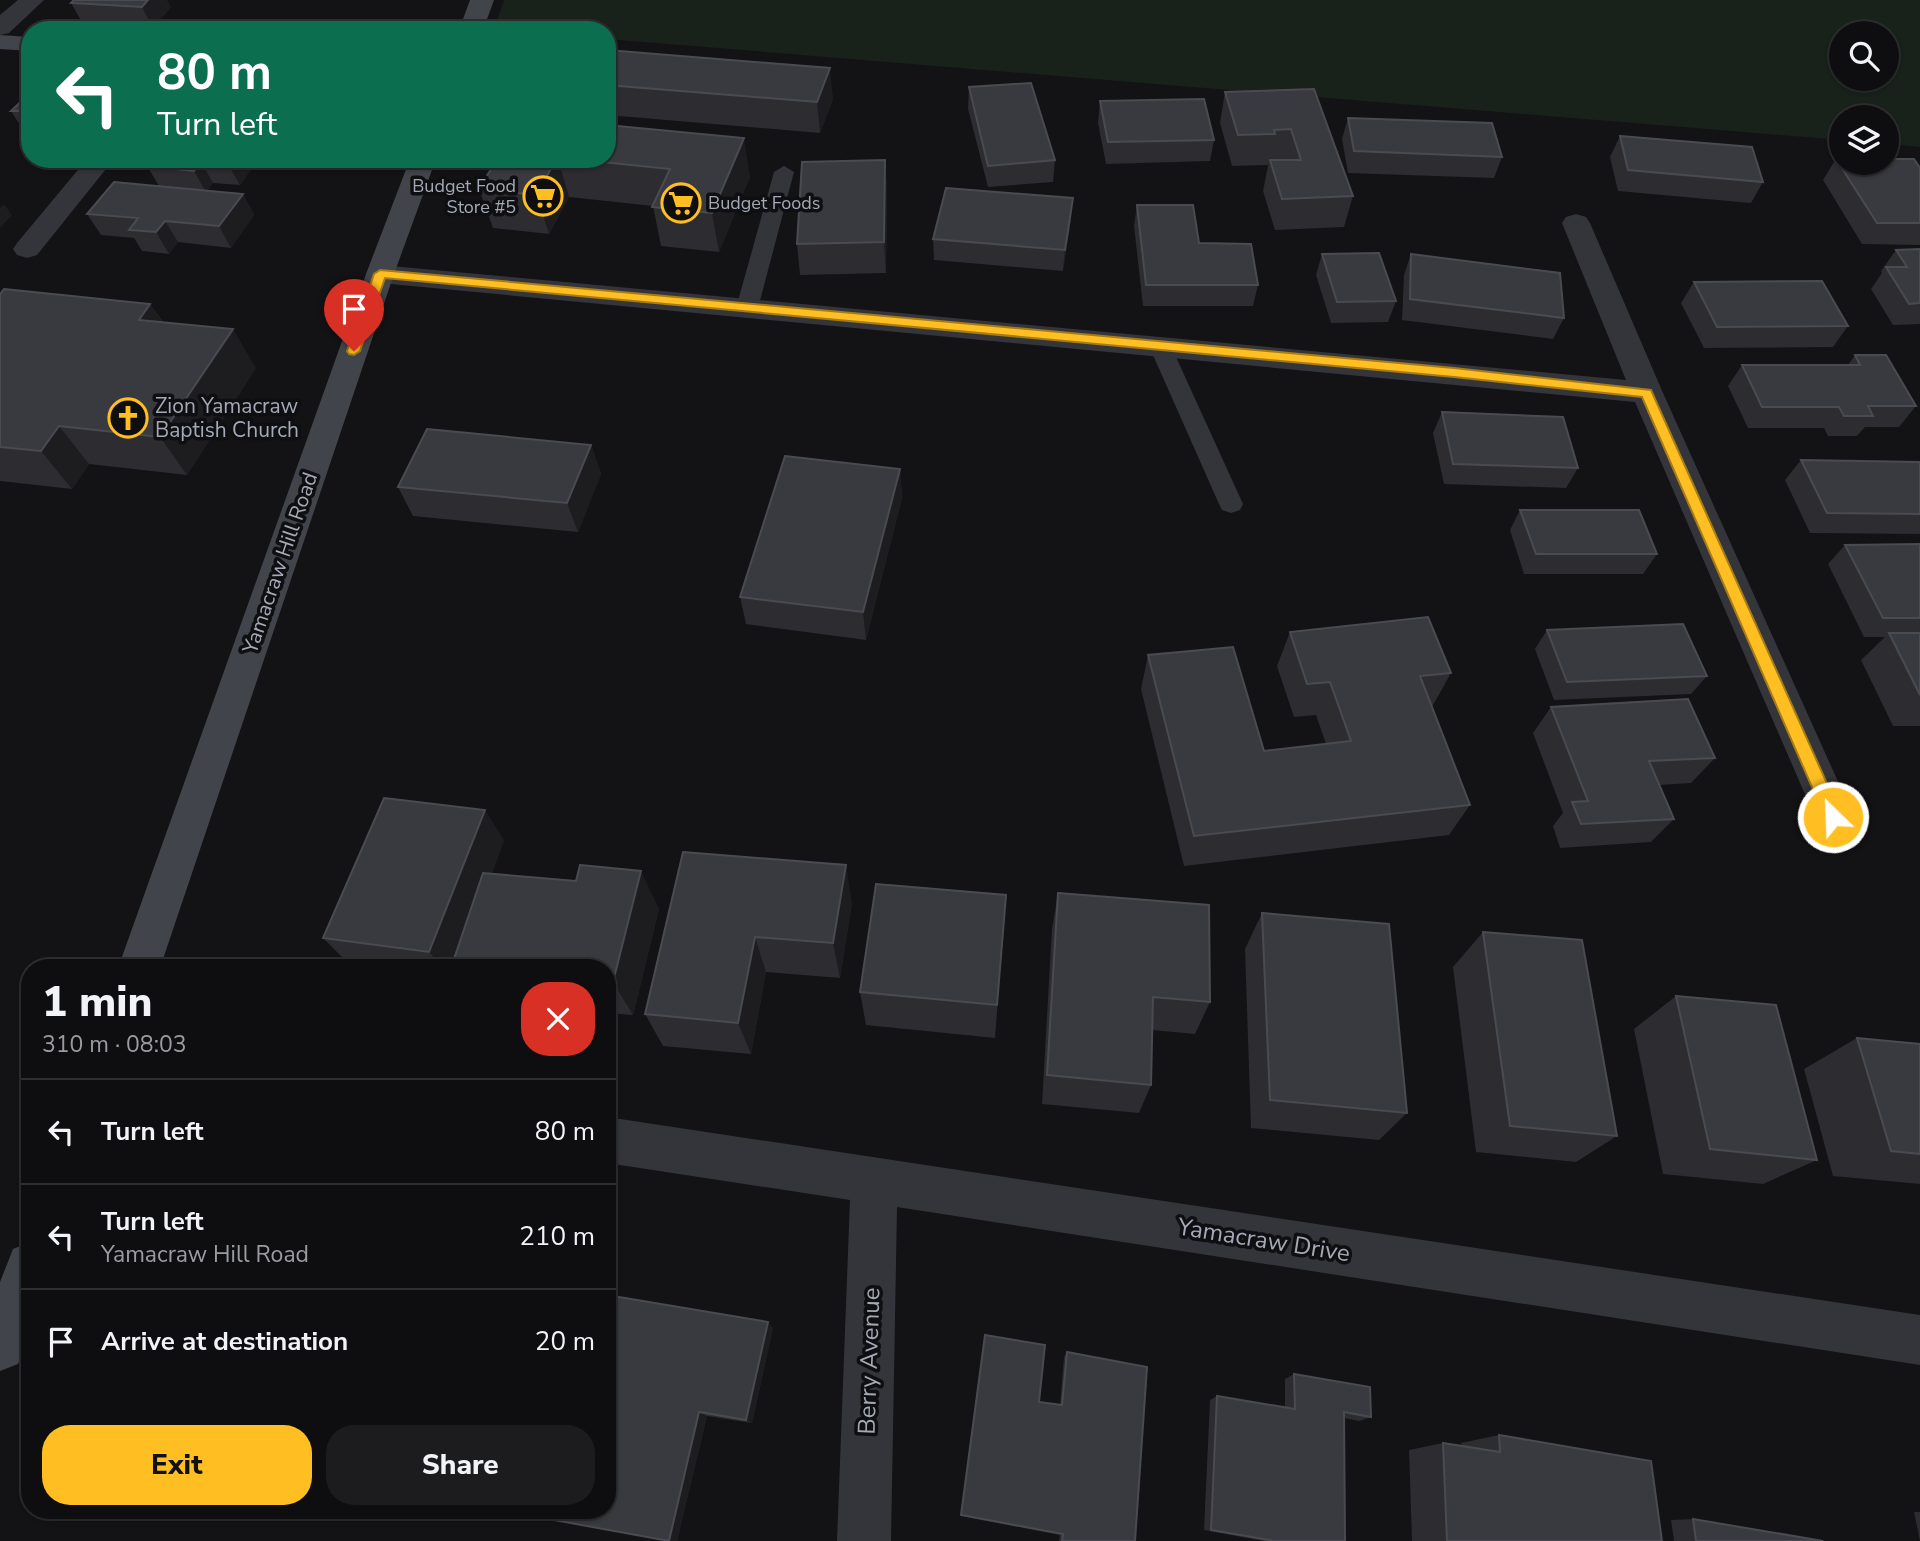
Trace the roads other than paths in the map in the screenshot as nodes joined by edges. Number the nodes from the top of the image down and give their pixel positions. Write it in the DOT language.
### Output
graph roads {
  1 [pos="32,0"];
  2 [pos="482,0"];
  3 [pos="474,21"];
  4 [pos="0,28"];
  5 [pos="0,42"];
  6 [pos="21,43"];
  7 [pos="94,168"];
  8 [pos="421,168"];
  9 [pos="784,172"];
  10 [pos="1576,223"];
  11 [pos="27,249"];
  12 [pos="380,274"];
  13 [pos="747,308"];
  14 [pos="1160,346"];
  15 [pos="1647,393"];
  16 [pos="1231,504"];
  17 [pos="1833,817"];
  18 [pos="142,959"];
  19 [pos="616,1141"];
  20 [pos="874,1181"];
  21 [pos="21,1288"];
  22 [pos="2,1334"];
  23 [pos="1920,1340"];
  24 [pos="864,1541"];
  1 -- 4 [label="street"];
  2 -- 3 [label="main road"];
  5 -- 6 [label="main road"];
  7 -- 11 [label="street"];
  8 -- 12 [label="main road, Yamacraw Hill Road"];
  9 -- 13 [label="lane"];
  10 -- 15 [label="street"];
  12 -- 13 [label="street"];
  12 -- 18 [label="main road, Yamacraw Hill Road"];
  13 -- 14 [label="street"];
  14 -- 15 [label="street"];
  14 -- 16 [label="lane"];
  15 -- 17 [label="street"];
  19 -- 20 [label="street, Yamacraw Drive"];
  20 -- 23 [label="street, Yamacraw Drive"];
  20 -- 24 [label="street, Berry Avenue"];
  21 -- 22 [label="main road"];
}
